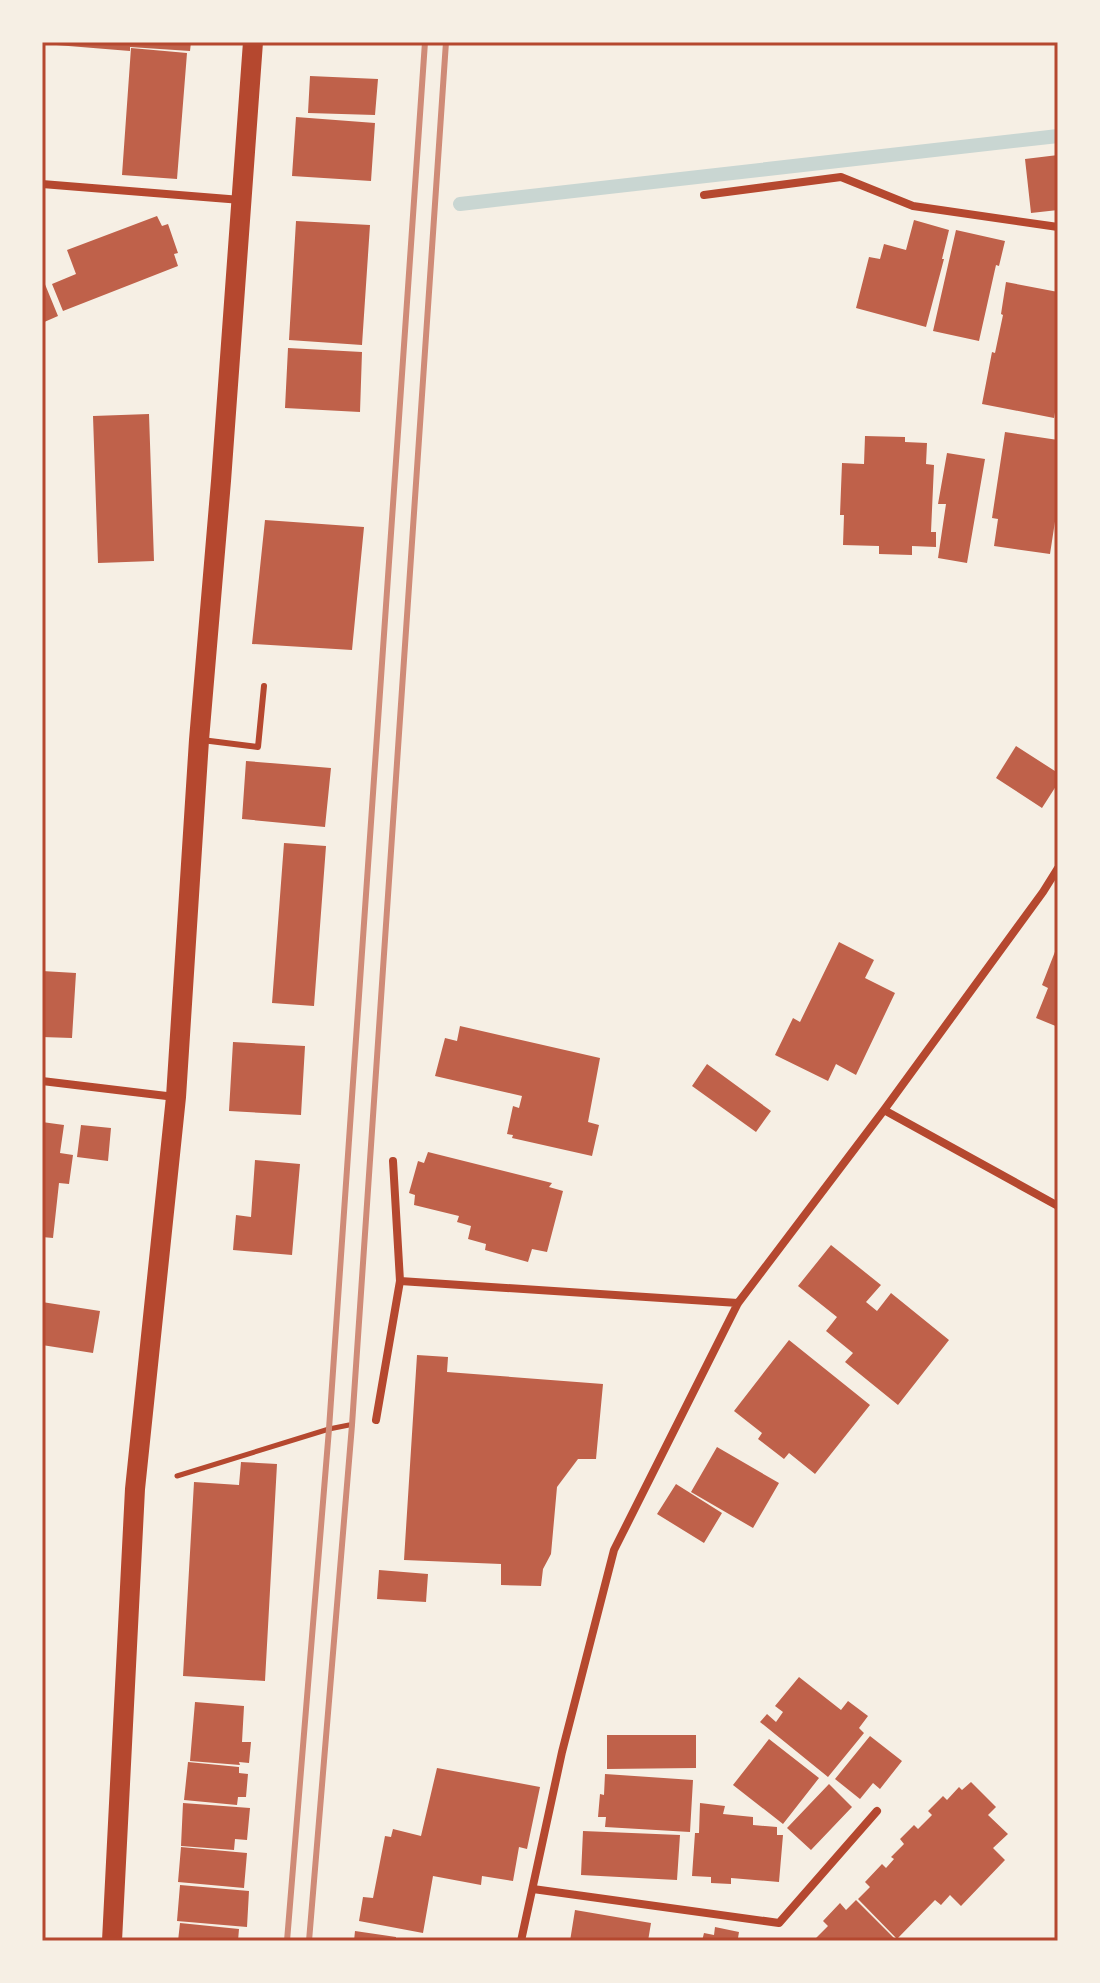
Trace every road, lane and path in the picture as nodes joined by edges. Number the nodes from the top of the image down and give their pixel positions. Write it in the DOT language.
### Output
graph roads {
  1 [pos="253,42"];
  2 [pos="42,184"];
  3 [pos="704,195"];
  4 [pos="241,200"];
  5 [pos="1058,227"];
  6 [pos="264,686"];
  7 [pos="199,740"];
  8 [pos="1058,868"];
  9 [pos="42,1081"];
  10 [pos="176,1097"];
  11 [pos="884,1110"];
  12 [pos="393,1161"];
  13 [pos="1058,1206"];
  14 [pos="400,1281"];
  15 [pos="738,1303"];
  16 [pos="376,1420"];
  17 [pos="177,1476"];
  18 [pos="877,1811"];
  19 [pos="533,1889"];
  20 [pos="112,1941"];
  21 [pos="521,1941"];
  1 -- 4 [label="main road"];
  2 -- 4 [label="street"];
  3 -- 5 [label="street"];
  4 -- 7 [label="main road"];
  6 -- 7 [label="lane"];
  7 -- 10 [label="main road"];
  8 -- 11 [label="street"];
  9 -- 10 [label="street"];
  10 -- 20 [label="main road"];
  11 -- 13 [label="street"];
  11 -- 15 [label="street"];
  12 -- 14 [label="street"];
  14 -- 15 [label="street"];
  14 -- 16 [label="street"];
  15 -- 19 [label="street"];
  16 -- 17 [label="path"];
  18 -- 19 [label="street"];
  19 -- 21 [label="street"];
}
